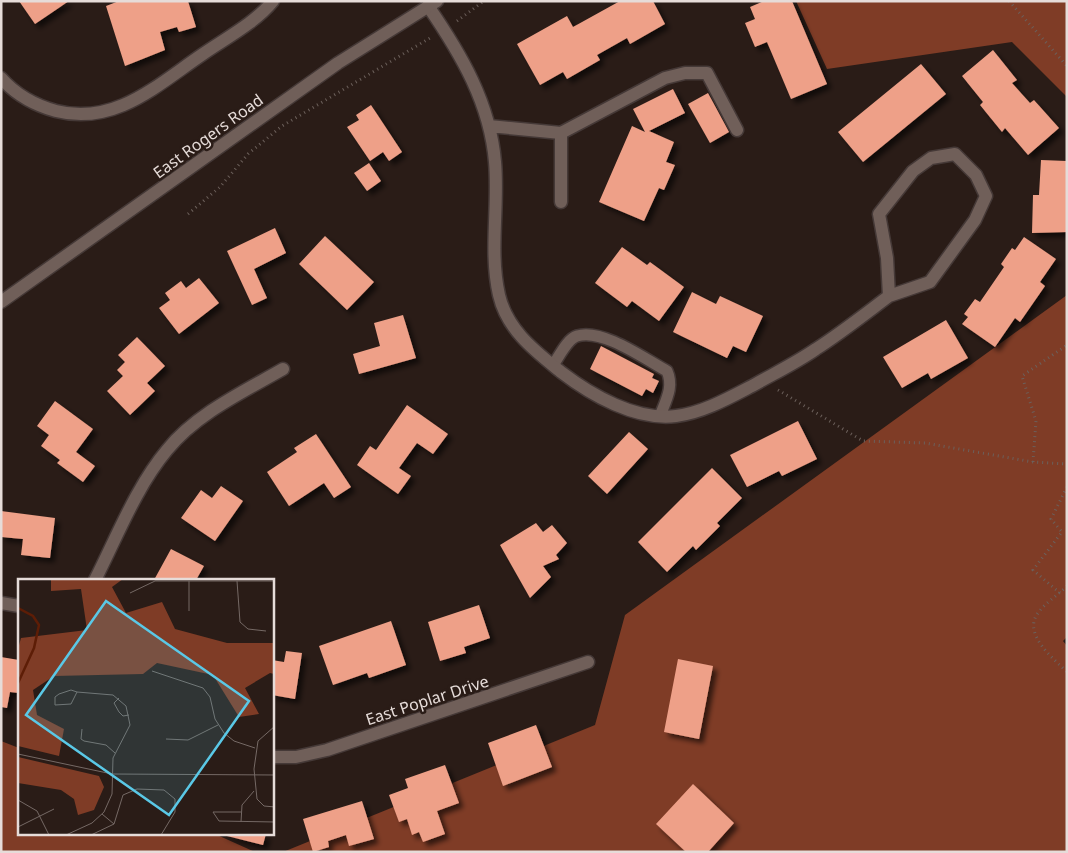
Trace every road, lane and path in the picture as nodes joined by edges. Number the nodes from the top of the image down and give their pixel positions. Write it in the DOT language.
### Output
graph roads {
  1 [pos="273,1"];
  2 [pos="484,1"];
  3 [pos="1009,1"];
  4 [pos="430,3"];
  5 [pos="444,30"];
  6 [pos="1067,66"];
  7 [pos="1,78"];
  8 [pos="489,126"];
  9 [pos="737,130"];
  10 [pos="561,133"];
  11 [pos="561,202"];
  12 [pos="188,214"];
  13 [pos="889,296"];
  14 [pos="1,302"];
  15 [pos="1067,345"];
  16 [pos="553,365"];
  17 [pos="283,369"];
  18 [pos="762,380"];
  19 [pos="660,416"];
  20 [pos="1033,462"];
  21 [pos="1067,464"];
  22 [pos="1067,487"];
  23 [pos="95,579"];
  24 [pos="1067,586"];
  25 [pos="1060,593"];
  26 [pos="1,603"];
  27 [pos="18,606"];
  28 [pos="588,662"];
  29 [pos="1067,672"];
  30 [pos="274,757"];
  1 -- 7 [label="street"];
  2 -- 5 [label="path"];
  3 -- 6 [label="path"];
  4 -- 5 [label="street"];
  4 -- 14 [label="street, East Rogers Road"];
  5 -- 8 [label="street"];
  5 -- 12 [label="path"];
  8 -- 10 [label="street"];
  8 -- 16 [label="street"];
  9 -- 10 [label="street"];
  10 -- 11 [label="street"];
  13 -- 13 [label="street"];
  13 -- 18 [label="street"];
  15 -- 20 [label="path"];
  16 -- 19 [label="street"];
  16 -- 19 [label="lane"];
  17 -- 23 [label="street"];
  18 -- 19 [label="street"];
  18 -- 20 [label="path"];
  20 -- 21 [label="path"];
  22 -- 25 [label="path"];
  24 -- 25 [label="path"];
  25 -- 29 [label="path"];
  26 -- 27 [label="street"];
  28 -- 30 [label="street, East Poplar Drive"];
}
